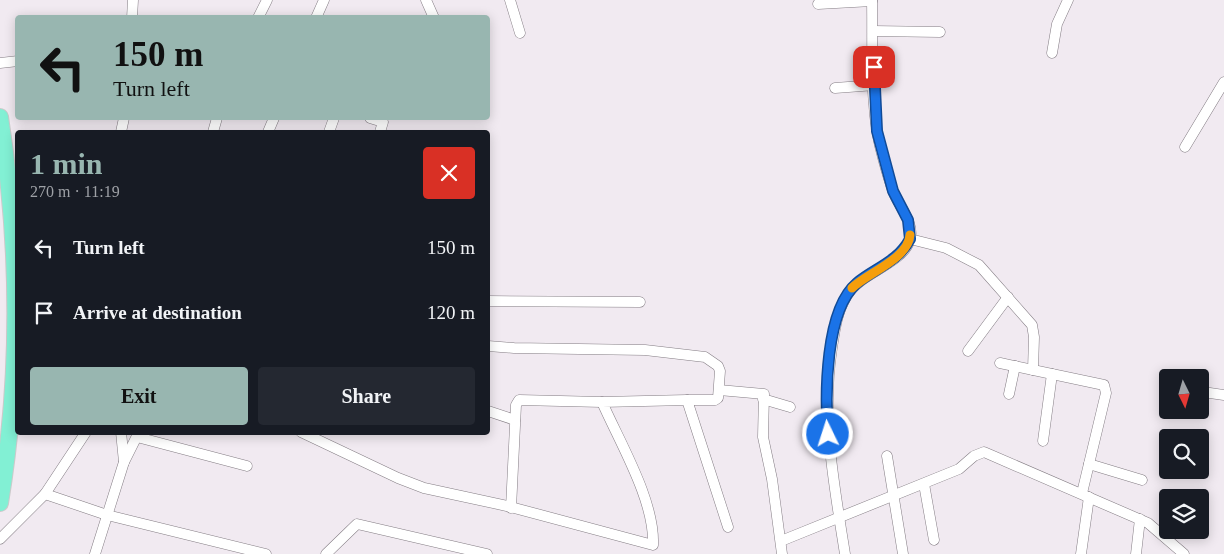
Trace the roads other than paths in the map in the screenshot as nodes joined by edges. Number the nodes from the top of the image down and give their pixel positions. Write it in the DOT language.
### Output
graph roads {
  1 [pos="133,0"];
  2 [pos="267,0"];
  3 [pos="324,0"];
  4 [pos="426,0"];
  5 [pos="510,0"];
  6 [pos="872,0"];
  7 [pos="1068,0"];
  8 [pos="818,4"];
  9 [pos="132,15"];
  10 [pos="260,15"];
  11 [pos="317,15"];
  12 [pos="433,15"];
  13 [pos="873,31"];
  14 [pos="940,32"];
  15 [pos="520,33"];
  16 [pos="1052,52"];
  17 [pos="15,61"];
  18 [pos="0,63"];
  19 [pos="1224,82"];
  20 [pos="875,85"];
  21 [pos="835,88"];
  22 [pos="0,117"];
  23 [pos="376,120"];
  24 [pos="381,130"];
  25 [pos="1185,147"];
  26 [pos="910,239"];
  27 [pos="15,248"];
  28 [pos="1008,297"];
  29 [pos="490,301"];
  30 [pos="640,302"];
  31 [pos="490,346"];
  32 [pos="968,351"];
  33 [pos="15,362"];
  34 [pos="1000,363"];
  35 [pos="1015,366"];
  36 [pos="1033,370"];
  37 [pos="1052,374"];
  38 [pos="719,390"];
  39 [pos="1209,393"];
  40 [pos="1009,394"];
  41 [pos="1224,395"];
  42 [pos="764,399"];
  43 [pos="687,400"];
  44 [pos="602,402"];
  45 [pos="790,407"];
  46 [pos="490,411"];
  47 [pos="515,420"];
  48 [pos="84,435"];
  49 [pos="121,435"];
  50 [pos="138,435"];
  51 [pos="307,435"];
  52 [pos="1043,441"];
  53 [pos="887,456"];
  54 [pos="124,462"];
  55 [pos="1089,464"];
  56 [pos="247,466"];
  57 [pos="1142,480"];
  58 [pos="924,484"];
  59 [pos="45,494"];
  60 [pos="1086,495"];
  61 [pos="893,496"];
  62 [pos="0,503"];
  63 [pos="511,508"];
  64 [pos="107,515"];
  65 [pos="839,518"];
  66 [pos="1140,519"];
  67 [pos="728,527"];
  68 [pos="0,539"];
  69 [pos="934,540"];
  70 [pos="781,541"];
  71 [pos="95,554"];
  72 [pos="265,554"];
  73 [pos="326,554"];
  74 [pos="487,554"];
  75 [pos="782,554"];
  76 [pos="845,554"];
  77 [pos="904,554"];
  78 [pos="1081,554"];
  79 [pos="1136,554"];
  80 [pos="1184,554"];
  1 -- 9 [label="street"];
  2 -- 10 [label="street"];
  3 -- 11 [label="street"];
  4 -- 12 [label="street"];
  5 -- 15 [label="street"];
  6 -- 8 [label="street"];
  6 -- 13 [label="street"];
  7 -- 16 [label="street"];
  13 -- 14 [label="street"];
  13 -- 20 [label="street"];
  17 -- 18 [label="street"];
  19 -- 25 [label="street"];
  20 -- 21 [label="street"];
  20 -- 26 [label="street"];
  22 -- 27 [label="highway"];
  23 -- 24 [label="street"];
  26 -- 28 [label="street"];
  26 -- 65 [label="street"];
  28 -- 32 [label="street"];
  28 -- 36 [label="street"];
  29 -- 30 [label="street"];
  31 -- 38 [label="street"];
  33 -- 62 [label="highway"];
  34 -- 35 [label="street"];
  35 -- 36 [label="street"];
  35 -- 40 [label="street"];
  36 -- 37 [label="street"];
  37 -- 52 [label="street"];
  37 -- 55 [label="street"];
  38 -- 42 [label="street"];
  38 -- 43 [label="street"];
  39 -- 41 [label="street"];
  42 -- 45 [label="street"];
  42 -- 70 [label="street"];
  43 -- 44 [label="street"];
  43 -- 67 [label="street"];
  44 -- 47 [label="street"];
  44 -- 63 [label="street"];
  46 -- 47 [label="street"];
  47 -- 63 [label="street"];
  48 -- 59 [label="street"];
  49 -- 54 [label="street"];
  50 -- 54 [label="street"];
  50 -- 56 [label="street"];
  51 -- 63 [label="street"];
  53 -- 61 [label="street"];
  54 -- 64 [label="street"];
  55 -- 57 [label="street"];
  55 -- 60 [label="street"];
  58 -- 60 [label="street"];
  58 -- 61 [label="street"];
  58 -- 69 [label="street"];
  59 -- 64 [label="street"];
  59 -- 68 [label="street"];
  60 -- 66 [label="street"];
  60 -- 78 [label="street"];
  61 -- 65 [label="street"];
  61 -- 77 [label="street"];
  64 -- 71 [label="street"];
  64 -- 72 [label="street"];
  65 -- 70 [label="street"];
  65 -- 76 [label="street"];
  66 -- 79 [label="street"];
  66 -- 80 [label="street"];
  70 -- 75 [label="street"];
  73 -- 74 [label="street"];
}
